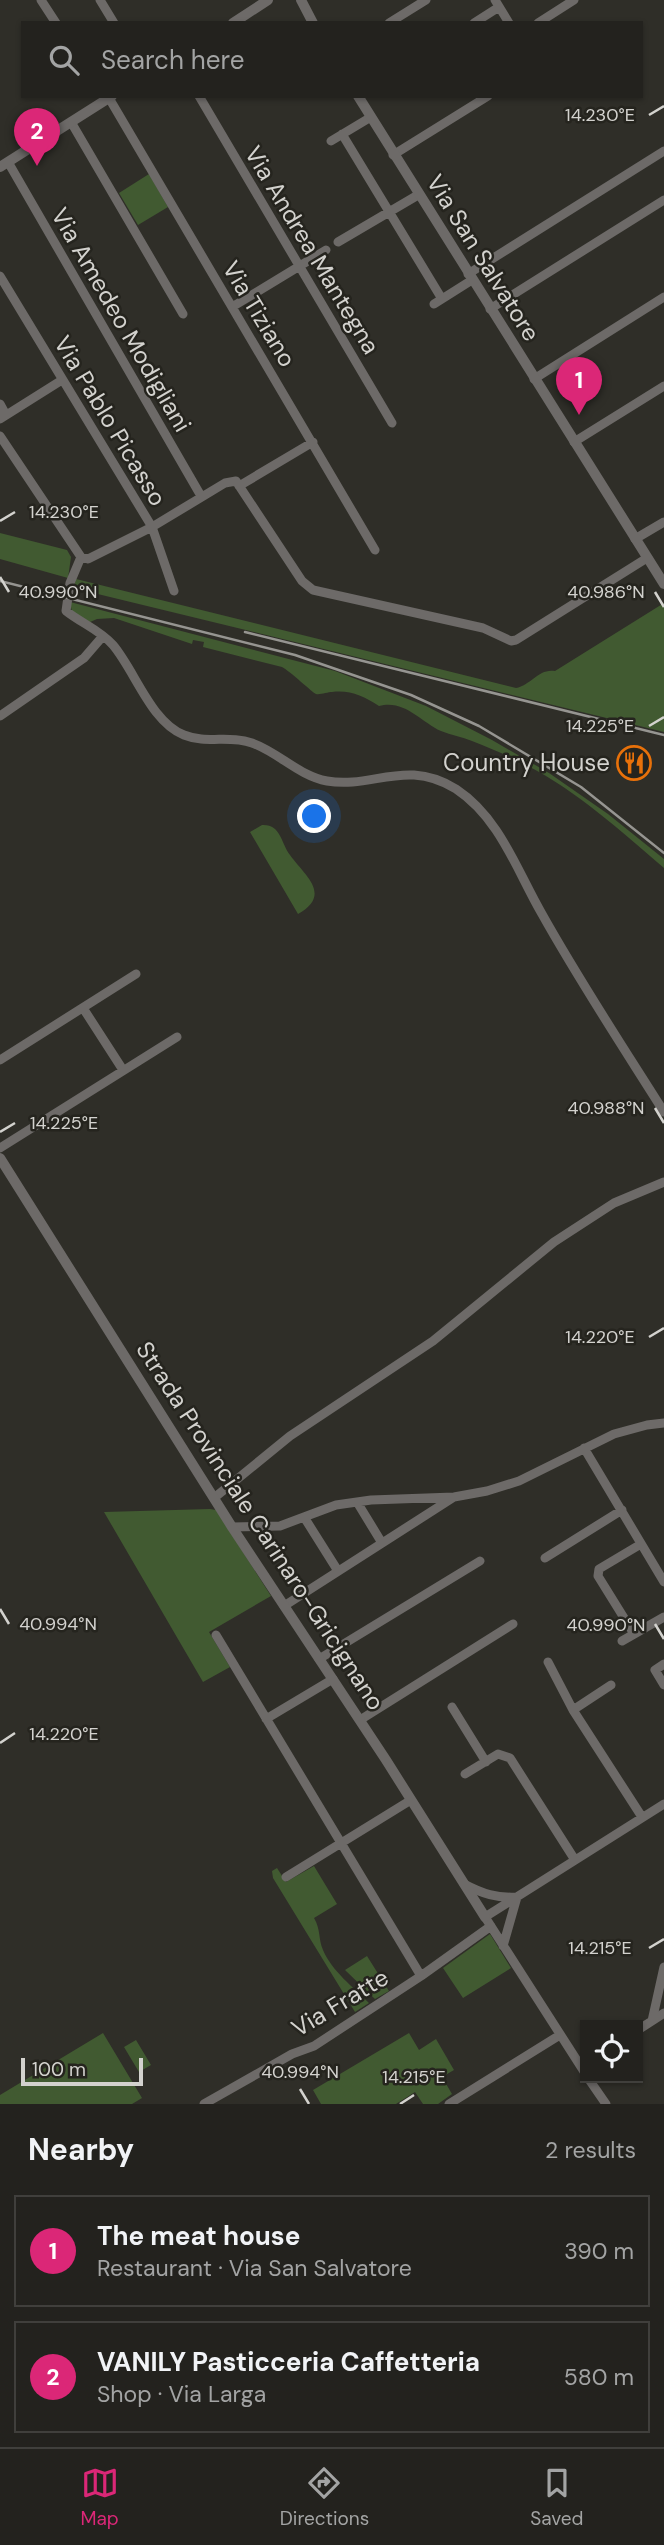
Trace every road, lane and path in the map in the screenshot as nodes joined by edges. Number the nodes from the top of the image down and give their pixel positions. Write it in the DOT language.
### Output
graph roads {
  1 [pos="41,0"];
  2 [pos="100,0"];
  3 [pos="268,0"];
  4 [pos="295,0"];
  5 [pos="426,0"];
  6 [pos="574,0"];
  7 [pos="497,3"];
  8 [pos="302,4"];
  9 [pos="55,21"];
  10 [pos="113,21"];
  11 [pos="236,21"];
  12 [pos="312,21"];
  13 [pos="392,21"];
  14 [pos="476,21"];
  15 [pos="508,21"];
  16 [pos="541,21"];
  17 [pos="108,98"];
  18 [pos="200,98"];
  19 [pos="360,98"];
  20 [pos="485,98"];
  21 [pos="370,117"];
  22 [pos="71,122"];
  23 [pos="342,134"];
  24 [pos="331,141"];
  25 [pos="664,151"];
  26 [pos="393,155"];
  27 [pos="4,165"];
  28 [pos="418,195"];
  29 [pos="664,200"];
  30 [pos="389,212"];
  31 [pos="338,242"];
  32 [pos="326,250"];
  33 [pos="298,267"];
  34 [pos="0,276"];
  35 [pos="470,277"];
  36 [pos="664,297"];
  37 [pos="232,307"];
  38 [pos="490,309"];
  39 [pos="183,314"];
  40 [pos="534,379"];
  41 [pos="62,380"];
  42 [pos="664,386"];
  43 [pos="0,404"];
  44 [pos="3,417"];
  45 [pos="392,423"];
  46 [pos="0,436"];
  47 [pos="313,442"];
  48 [pos="573,442"];
  49 [pos="239,486"];
  50 [pos="201,496"];
  51 [pos="664,522"];
  52 [pos="152,527"];
  53 [pos="635,539"];
  54 [pos="375,550"];
  55 [pos="81,558"];
  56 [pos="648,558"];
  57 [pos="664,584"];
  58 [pos="174,591"];
  59 [pos="103,636"];
  60 [pos="0,716"];
  61 [pos="136,974"];
  62 [pos="83,1007"];
  63 [pos="177,1037"];
  64 [pos="0,1060"];
  65 [pos="123,1070"];
  66 [pos="664,1112"];
  67 [pos="0,1148"];
  68 [pos="0,1158"];
  69 [pos="664,1182"];
  70 [pos="664,1423"];
  71 [pos="584,1448"];
  72 [pos="214,1497"];
  73 [pos="454,1497"];
  74 [pos="356,1502"];
  75 [pos="622,1510"];
  76 [pos="304,1517"];
  77 [pos="232,1527"];
  78 [pos="382,1543"];
  79 [pos="641,1544"];
  80 [pos="545,1558"];
  81 [pos="480,1561"];
  82 [pos="338,1571"];
  83 [pos="664,1582"];
  84 [pos="284,1606"];
  85 [pos="664,1617"];
  86 [pos="513,1624"];
  87 [pos="634,1634"];
  88 [pos="216,1635"];
  89 [pos="622,1641"];
  90 [pos="319,1659"];
  91 [pos="548,1662"];
  92 [pos="664,1664"];
  93 [pos="333,1679"];
  94 [pos="611,1685"];
  95 [pos="664,1685"];
  96 [pos="452,1707"];
  97 [pos="573,1710"];
  98 [pos="266,1719"];
  99 [pos="360,1720"];
  100 [pos="486,1762"];
  101 [pos="466,1774"];
  102 [pos="411,1800"];
  103 [pos="664,1804"];
  104 [pos="642,1817"];
  105 [pos="342,1844"];
  106 [pos="575,1860"];
  107 [pos="286,1877"];
  108 [pos="464,1884"];
  109 [pos="517,1897"];
  110 [pos="488,1922"];
  111 [pos="503,1946"];
  112 [pos="664,1967"];
  113 [pos="421,1976"];
  114 [pos="664,2013"];
  115 [pos="652,2021"];
  116 [pos="643,2027"];
  117 [pos="560,2035"];
  118 [pos="580,2063"];
  119 [pos="593,2083"];
  120 [pos="204,2104"];
  121 [pos="449,2104"];
  122 [pos="606,2104"];
  1 -- 9 [label="street"];
  2 -- 10 [label="street"];
  3 -- 11 [label="street"];
  4 -- 8 [label="street"];
  5 -- 13 [label="street"];
  6 -- 16 [label="street"];
  7 -- 14 [label="street"];
  7 -- 15 [label="street"];
  8 -- 12 [label="street"];
  17 -- 22 [label="street"];
  17 -- 37 [label="street, Via Tiziano"];
  18 -- 33 [label="street, Via Andrea Mantegna"];
  19 -- 21 [label="street, Via San Salvatore"];
  20 -- 26 [label="street"];
  21 -- 23 [label="street"];
  21 -- 26 [label="street, Via San Salvatore"];
  22 -- 27 [label="street"];
  22 -- 39 [label="street"];
  23 -- 24 [label="street"];
  23 -- 30 [label="street"];
  25 -- 35 [label="street"];
  26 -- 28 [label="street, Via San Salvatore"];
  27 -- 50 [label="street, Via Amedeo Modigliani"];
  28 -- 30 [label="street"];
  28 -- 35 [label="street, Via San Salvatore"];
  29 -- 38 [label="street"];
  30 -- 31 [label="street"];
  30 -- 35 [label="street"];
  32 -- 33 [label="street"];
  33 -- 37 [label="street"];
  33 -- 45 [label="street, Via Andrea Mantegna"];
  34 -- 41 [label="street, Via Pablo Picasso"];
  35 -- 38 [label="street, Via San Salvatore"];
  36 -- 40 [label="street"];
  37 -- 47 [label="street, Via Tiziano"];
  38 -- 40 [label="street, Via San Salvatore"];
  40 -- 48 [label="street, Via San Salvatore"];
  41 -- 44 [label="street"];
  41 -- 52 [label="street, Via Pablo Picasso"];
  42 -- 48 [label="street"];
  43 -- 44 [label="street"];
  46 -- 55 [label="street"];
  47 -- 49 [label="street"];
  47 -- 54 [label="street, Via Tiziano"];
  48 -- 53 [label="street, Via San Salvatore"];
  49 -- 50 [label="street"];
  49 -- 56 [label="street"];
  50 -- 52 [label="street"];
  51 -- 53 [label="street"];
  52 -- 55 [label="street"];
  52 -- 58 [label="street, Via Pablo Picasso"];
  53 -- 56 [label="street, Via San Salvatore"];
  55 -- 59 [label="street"];
  56 -- 57 [label="street, Via San Salvatore"];
  59 -- 60 [label="street"];
  59 -- 66 [label="street"];
  61 -- 62 [label="street"];
  62 -- 64 [label="street"];
  62 -- 65 [label="street"];
  63 -- 65 [label="street"];
  65 -- 67 [label="street"];
  68 -- 72 [label="street, Strada Provinciale Carinaro-Gricignano"];
  69 -- 72 [label="street"];
  70 -- 71 [label="street"];
  71 -- 73 [label="street"];
  71 -- 75 [label="street"];
  72 -- 77 [label="street, Strada Provinciale Carinaro-Gricignano"];
  73 -- 74 [label="street"];
  73 -- 78 [label="street"];
  74 -- 76 [label="street"];
  74 -- 78 [label="street"];
  75 -- 79 [label="street"];
  75 -- 80 [label="street"];
  76 -- 77 [label="street"];
  76 -- 82 [label="street"];
  77 -- 84 [label="street, Strada Provinciale Carinaro-Gricignano"];
  78 -- 82 [label="street"];
  79 -- 83 [label="street"];
  79 -- 87 [label="street"];
  81 -- 90 [label="street"];
  82 -- 84 [label="street"];
  84 -- 90 [label="street, Strada Provinciale Carinaro-Gricignano"];
  85 -- 87 [label="street"];
  86 -- 99 [label="street"];
  87 -- 89 [label="street"];
  88 -- 98 [label="street"];
  90 -- 93 [label="street, Strada Provinciale Carinaro-Gricignano"];
  91 -- 97 [label="street"];
  92 -- 95 [label="street"];
  93 -- 98 [label="street"];
  93 -- 99 [label="street, Strada Provinciale Carinaro-Gricignano"];
  94 -- 97 [label="street"];
  96 -- 100 [label="street"];
  97 -- 104 [label="street"];
  98 -- 105 [label="street"];
  99 -- 102 [label="street, Strada Provinciale Carinaro-Gricignano"];
  100 -- 101 [label="street"];
  100 -- 106 [label="street"];
  102 -- 105 [label="street"];
  102 -- 108 [label="street, Strada Provinciale Carinaro-Gricignano"];
  103 -- 104 [label="street, Via Fratte"];
  104 -- 106 [label="street, Via Fratte"];
  105 -- 107 [label="street"];
  105 -- 113 [label="street"];
  106 -- 109 [label="street, Via Fratte"];
  108 -- 109 [label="street"];
  108 -- 110 [label="street, Strada Provinciale Carinaro-Gricignano"];
  109 -- 110 [label="street, Via Fratte"];
  109 -- 111 [label="street"];
  110 -- 111 [label="street"];
  110 -- 113 [label="street, Via Fratte"];
  111 -- 117 [label="street"];
  112 -- 115 [label="street"];
  113 -- 120 [label="street, Via Fratte"];
  114 -- 115 [label="street"];
  115 -- 116 [label="street"];
  117 -- 118 [label="street"];
  117 -- 121 [label="street"];
  119 -- 122 [label="street"];
}
